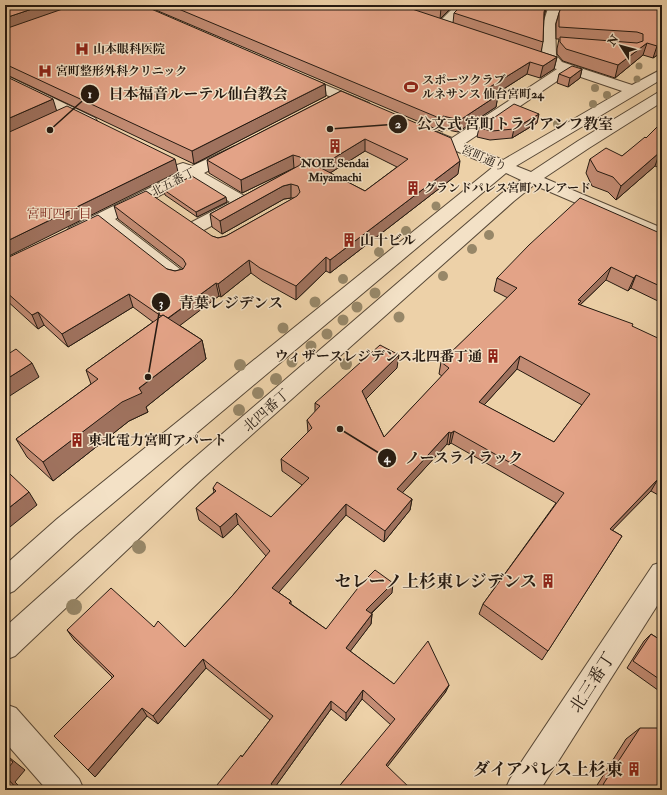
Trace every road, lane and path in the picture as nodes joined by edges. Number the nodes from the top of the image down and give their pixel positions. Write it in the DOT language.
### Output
graph roads {
  1 [pos="463,5"];
  2 [pos="555,5"];
  3 [pos="427,21"];
  4 [pos="442,26"];
  5 [pos="457,31"];
  6 [pos="549,43"];
  7 [pos="564,44"];
  8 [pos="535,58"];
  9 [pos="562,67"];
  10 [pos="662,73"];
  11 [pos="289,74"];
  12 [pos="5,79"];
  13 [pos="633,90"];
  14 [pos="341,96"];
  15 [pos="661,97"];
  16 [pos="324,104"];
  17 [pos="376,111"];
  18 [pos="105,129"];
  19 [pos="418,129"];
  20 [pos="248,144"];
  21 [pos="452,145"];
  22 [pos="173,162"];
  23 [pos="503,167"];
  24 [pos="193,172"];
  25 [pos="531,179"];
  26 [pos="149,194"];
  27 [pos="167,207"];
  28 [pos="103,218"];
  29 [pos="196,227"];
  30 [pos="662,235"];
  31 [pos="61,239"];
  32 [pos="178,277"];
  33 [pos="661,578"];
  34 [pos="5,582"];
  35 [pos="5,646"];
  36 [pos="5,719"];
  37 [pos="68,790"];
  38 [pos="522,790"];
  1 -- 4 [label="street"];
  2 -- 6 [label="street"];
  3 -- 4 [label="street"];
  4 -- 5 [label="street"];
  6 -- 7 [label="street"];
  6 -- 9 [label="street"];
  8 -- 9 [label="street"];
  9 -- 13 [label="street"];
  9 -- 21 [label="street"];
  10 -- 13 [label="street"];
  11 -- 14 [label="street"];
  12 -- 18 [label="street"];
  13 -- 23 [label="street"];
  14 -- 16 [label="street"];
  14 -- 17 [label="street"];
  15 -- 25 [label="street, 北四番丁"];
  19 -- 21 [label="street, 宮町通り"];
  20 -- 24 [label="street, 北五番丁"];
  21 -- 23 [label="street, 宮町通り"];
  22 -- 24 [label="street"];
  23 -- 25 [label="street, 宮町通り"];
  23 -- 34 [label="street"];
  24 -- 26 [label="street, 北五番丁"];
  24 -- 29 [label="street"];
  25 -- 30 [label="street, 宮町通り"];
  25 -- 35 [label="street, 北四番丁"];
  26 -- 27 [label="street"];
  26 -- 28 [label="street, 北五番丁"];
  28 -- 31 [label="street, 北五番丁"];
  28 -- 32 [label="street"];
  33 -- 38 [label="street, 北三番丁"];
  36 -- 37 [label="street"];
}
